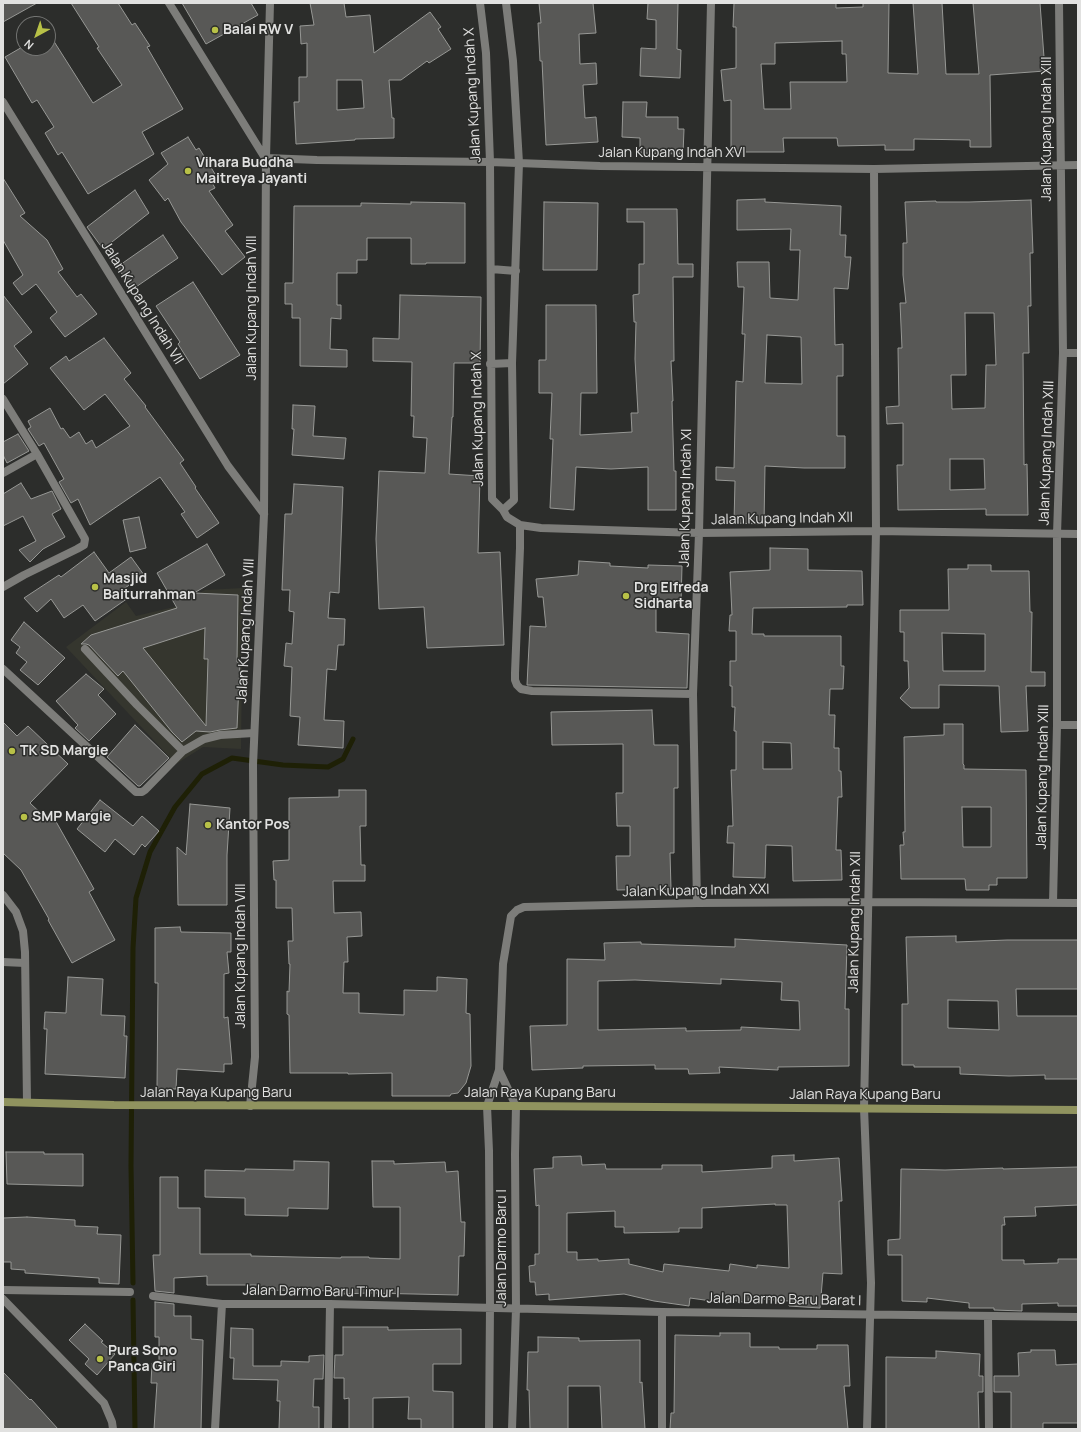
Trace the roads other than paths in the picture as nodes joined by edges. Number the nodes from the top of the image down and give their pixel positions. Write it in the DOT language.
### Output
graph roads {
  1 [pos="169,3"];
  2 [pos="270,3"];
  3 [pos="480,3"];
  4 [pos="506,3"];
  5 [pos="711,3"];
  6 [pos="1059,3"];
  7 [pos="3,102"];
  8 [pos="266,158"];
  9 [pos="490,162"];
  10 [pos="518,163"];
  11 [pos="1061,165"];
  12 [pos="1078,165"];
  13 [pos="707,166"];
  14 [pos="874,169"];
  15 [pos="516,266"];
  16 [pos="491,270"];
  17 [pos="1063,353"];
  18 [pos="1078,353"];
  19 [pos="512,363"];
  20 [pos="490,364"];
  21 [pos="3,399"];
  22 [pos="37,454"];
  23 [pos="3,473"];
  24 [pos="503,510"];
  25 [pos="264,514"];
  26 [pos="520,525"];
  27 [pos="876,531"];
  28 [pos="699,533"];
  29 [pos="1057,534"];
  30 [pos="1078,534"];
  31 [pos="3,587"];
  32 [pos="85,649"];
  33 [pos="3,670"];
  34 [pos="693,694"];
  35 [pos="1057,725"];
  36 [pos="1078,725"];
  37 [pos="254,733"];
  38 [pos="183,751"];
  39 [pos="3,895"];
  40 [pos="868,902"];
  41 [pos="697,903"];
  42 [pos="1053,903"];
  43 [pos="1078,903"];
  44 [pos="3,962"];
  45 [pos="25,963"];
  46 [pos="499,1070"];
  47 [pos="3,1102"];
  48 [pos="27,1102"];
  49 [pos="250,1106"];
  50 [pos="487,1106"];
  51 [pos="516,1106"];
  52 [pos="864,1108"];
  53 [pos="1078,1110"];
  54 [pos="3,1290"];
  55 [pos="130,1292"];
  56 [pos="153,1296"];
  57 [pos="3,1299"];
  58 [pos="222,1304"];
  59 [pos="330,1304"];
  60 [pos="490,1307"];
  61 [pos="516,1309"];
  62 [pos="662,1312"];
  63 [pos="870,1314"];
  64 [pos="988,1316"];
  65 [pos="1078,1317"];
  66 [pos="113,1429"];
  67 [pos="215,1429"];
  68 [pos="328,1429"];
  69 [pos="489,1429"];
  70 [pos="512,1429"];
  71 [pos="662,1429"];
  72 [pos="867,1429"];
  73 [pos="989,1429"];
  1 -- 8 [label="street"];
  2 -- 8 [label="street, Jalan Kupang Indah VIII"];
  3 -- 9 [label="street, Jalan Kupang Indah X"];
  4 -- 10 [label="street"];
  5 -- 13 [label="street, Jalan Kupang Indah XI"];
  6 -- 11 [label="street, Jalan Kupang Indah XIII"];
  7 -- 25 [label="street, Jalan Kupang Indah VII"];
  8 -- 9 [label="street, Jalan Kupang Indah XVI"];
  8 -- 25 [label="street, Jalan Kupang Indah VIII"];
  9 -- 10 [label="street, Jalan Kupang Indah XVI"];
  9 -- 16 [label="street, Jalan Kupang Indah X"];
  10 -- 13 [label="street, Jalan Kupang Indah XVI"];
  10 -- 15 [label="street"];
  11 -- 12 [label="street, Jalan Kupang Indah XVI"];
  11 -- 14 [label="street, Jalan Kupang Indah XVI"];
  11 -- 17 [label="street, Jalan Kupang Indah XIII"];
  13 -- 14 [label="street, Jalan Kupang Indah XVI"];
  13 -- 28 [label="street, Jalan Kupang Indah XI"];
  14 -- 27 [label="street, Jalan Kupang Indah XII"];
  15 -- 16 [label="street"];
  15 -- 19 [label="street"];
  16 -- 20 [label="street, Jalan Kupang Indah X"];
  17 -- 18 [label="street"];
  17 -- 29 [label="street, Jalan Kupang Indah XIII"];
  19 -- 20 [label="street"];
  19 -- 24 [label="street"];
  20 -- 24 [label="street, Jalan Kupang Indah X"];
  21 -- 22 [label="street"];
  22 -- 23 [label="street"];
  22 -- 31 [label="street"];
  24 -- 26 [label="street"];
  25 -- 37 [label="street, Jalan Kupang Indah VIII"];
  26 -- 28 [label="street, Jalan Kupang Indah XII"];
  26 -- 34 [label="street"];
  27 -- 28 [label="street, Jalan Kupang Indah XII"];
  27 -- 29 [label="street"];
  27 -- 40 [label="street, Jalan Kupang Indah XII"];
  28 -- 34 [label="street, Jalan Kupang Indah XI"];
  29 -- 30 [label="street"];
  29 -- 35 [label="street, Jalan Kupang Indah XIII"];
  32 -- 38 [label="street"];
  33 -- 38 [label="street"];
  34 -- 41 [label="street, Jalan Kupang Indah XI"];
  35 -- 36 [label="street"];
  35 -- 42 [label="street, Jalan Kupang Indah XIII"];
  37 -- 38 [label="street"];
  37 -- 49 [label="street, Jalan Kupang Indah VIII"];
  39 -- 45 [label="street"];
  40 -- 41 [label="street, Jalan Kupang Indah XXI"];
  40 -- 42 [label="street, Jalan Kupang Indah XXI"];
  40 -- 52 [label="street, Jalan Kupang Indah XII"];
  41 -- 46 [label="street, Jalan Kupang Indah XXI"];
  42 -- 43 [label="street, Jalan Kupang Indah XXI"];
  44 -- 45 [label="street"];
  45 -- 48 [label="street"];
  46 -- 50 [label="street, Jalan Kupang Indah XXI"];
  46 -- 51 [label="street, Jalan Darmo Baru I"];
  47 -- 48 [label="street, Jalan Raya Kupang Baru"];
  48 -- 49 [label="street, Jalan Raya Kupang Baru"];
  49 -- 50 [label="street, Jalan Raya Kupang Baru"];
  50 -- 51 [label="street, Jalan Raya Kupang Baru"];
  50 -- 60 [label="street, Jalan Darmo Baru I"];
  51 -- 52 [label="street, Jalan Raya Kupang Baru"];
  51 -- 61 [label="street, Jalan Darmo Baru I"];
  52 -- 53 [label="street, Jalan Raya Kupang Baru"];
  52 -- 63 [label="street, Jalan Kupang Indah XII"];
  54 -- 55 [label="street"];
  56 -- 58 [label="street, Jalan Darmo Baru Timur I"];
  57 -- 66 [label="street"];
  58 -- 59 [label="street, Jalan Darmo Baru Timur I"];
  58 -- 67 [label="street"];
  59 -- 60 [label="street, Jalan Darmo Baru Timur I"];
  59 -- 68 [label="street"];
  60 -- 61 [label="street, Jalan Darmo Baru Barat I"];
  60 -- 69 [label="street, Jalan Darmo Baru I"];
  61 -- 62 [label="street, Jalan Darmo Baru Barat I"];
  61 -- 70 [label="street, Jalan Darmo Baru I"];
  62 -- 63 [label="street, Jalan Darmo Baru Barat I"];
  62 -- 71 [label="street"];
  63 -- 64 [label="street, Jalan Darmo Baru Barat I"];
  63 -- 72 [label="street, Jalan Kupang Indah XII"];
  64 -- 65 [label="street, Jalan Darmo Baru Barat I"];
  64 -- 73 [label="street"];
}
